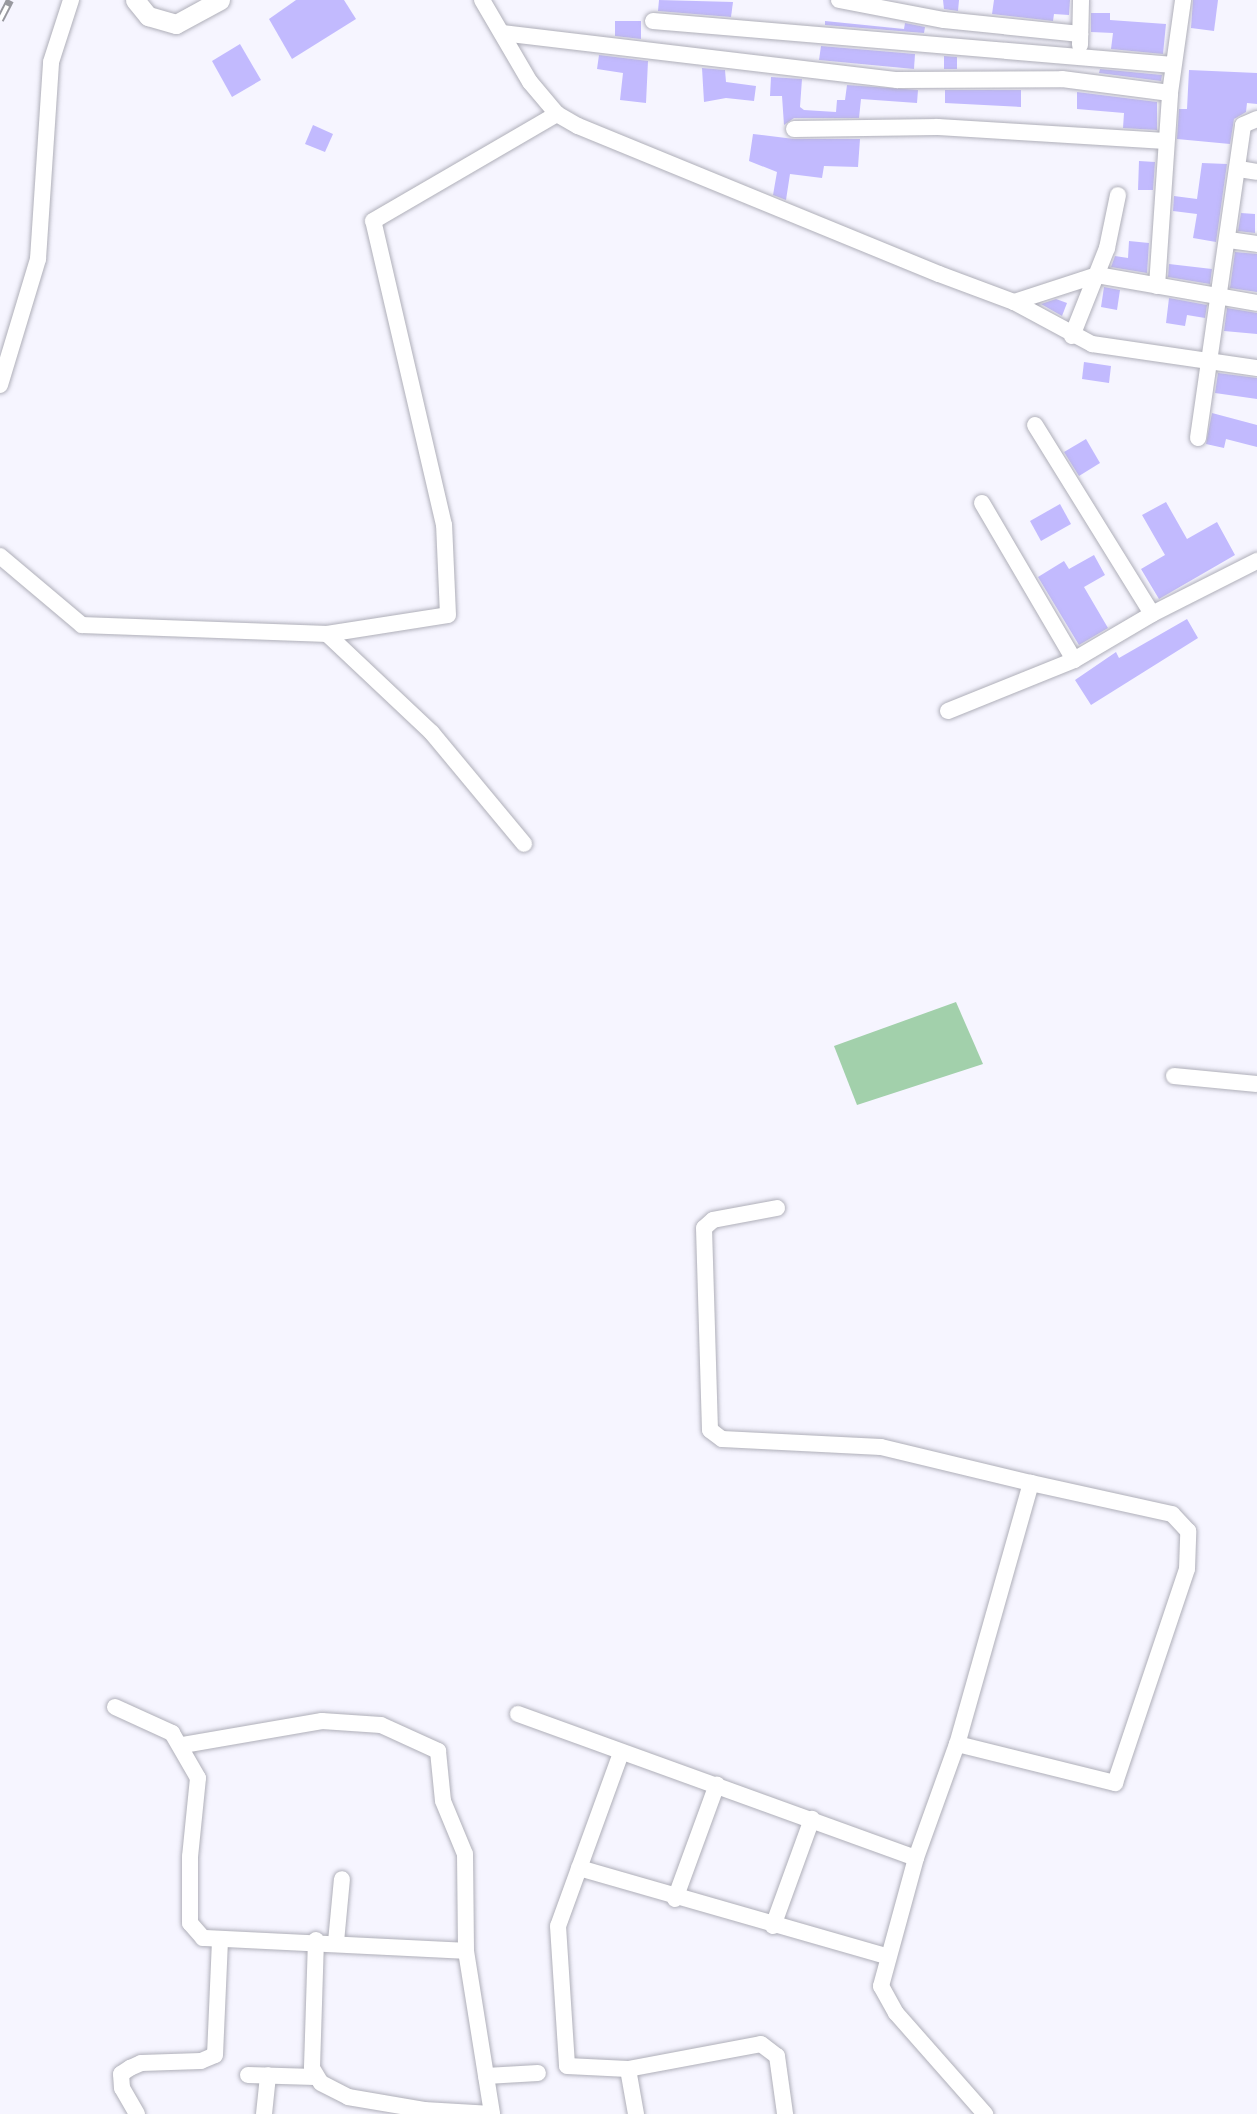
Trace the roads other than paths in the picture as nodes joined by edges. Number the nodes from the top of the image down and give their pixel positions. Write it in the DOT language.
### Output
graph roads {
  1 [pos="71,0"];
  2 [pos="135,0"];
  3 [pos="220,0"];
  4 [pos="482,0"];
  5 [pos="839,0"];
  6 [pos="1081,0"];
  7 [pos="1183,0"];
  8 [pos="653,21"];
  9 [pos="719,30"];
  10 [pos="502,33"];
  11 [pos="1080,34"];
  12 [pos="1079,54"];
  13 [pos="716,61"];
  14 [pos="1173,65"];
  15 [pos="1170,93"];
  16 [pos="556,114"];
  17 [pos="1257,119"];
  18 [pos="794,129"];
  19 [pos="1166,141"];
  20 [pos="1239,169"];
  21 [pos="1257,172"];
  22 [pos="1118,195"];
  23 [pos="1229,240"];
  24 [pos="1257,244"];
  25 [pos="1097,275"];
  26 [pos="1157,286"];
  27 [pos="1220,297"];
  28 [pos="1014,302"];
  29 [pos="1257,303"];
  30 [pos="1072,336"];
  31 [pos="1211,360"];
  32 [pos="1257,368"];
  33 [pos="0,385"];
  34 [pos="1035,425"];
  35 [pos="1198,438"];
  36 [pos="982,503"];
  37 [pos="0,556"];
  38 [pos="1257,561"];
  39 [pos="1152,614"];
  40 [pos="327,634"];
  41 [pos="1074,660"];
  42 [pos="948,711"];
  43 [pos="524,844"];
  44 [pos="1174,1076"];
  45 [pos="1257,1084"];
  46 [pos="777,1208"];
  47 [pos="1031,1483"];
  48 [pos="115,1707"];
  49 [pos="518,1714"];
  50 [pos="957,1744"];
  51 [pos="183,1745"];
  52 [pos="621,1753"];
  53 [pos="718,1784"];
  54 [pos="812,1819"];
  55 [pos="916,1858"];
  56 [pos="579,1868"];
  57 [pos="342,1879"];
  58 [pos="675,1899"];
  59 [pos="773,1926"];
  60 [pos="220,1939"];
  61 [pos="316,1940"];
  62 [pos="336,1942"];
  63 [pos="466,1951"];
  64 [pos="886,1956"];
  65 [pos="628,2069"];
  66 [pos="538,2073"];
  67 [pos="248,2075"];
  68 [pos="268,2075"];
  69 [pos="486,2076"];
  70 [pos="315,2077"];
  71 [pos="424,2112"];
  72 [pos="136,2114"];
  73 [pos="264,2114"];
  74 [pos="492,2114"];
  75 [pos="636,2114"];
  76 [pos="785,2114"];
  77 [pos="985,2114"];
  1 -- 33 [label="street"];
  2 -- 3 [label="street"];
  4 -- 10 [label="street"];
  5 -- 11 [label="street"];
  6 -- 11 [label="street"];
  7 -- 14 [label="street"];
  8 -- 9 [label="street"];
  9 -- 12 [label="street"];
  9 -- 13 [label="street"];
  10 -- 13 [label="street"];
  10 -- 16 [label="street"];
  11 -- 12 [label="street"];
  12 -- 14 [label="street"];
  13 -- 15 [label="street"];
  14 -- 15 [label="street"];
  15 -- 19 [label="street"];
  16 -- 28 [label="street"];
  16 -- 40 [label="street"];
  17 -- 20 [label="street"];
  18 -- 19 [label="street"];
  19 -- 26 [label="street"];
  20 -- 21 [label="street"];
  20 -- 23 [label="street"];
  22 -- 25 [label="street"];
  23 -- 24 [label="street"];
  23 -- 27 [label="street"];
  25 -- 26 [label="street"];
  25 -- 28 [label="street"];
  25 -- 30 [label="street"];
  26 -- 27 [label="street"];
  27 -- 29 [label="street"];
  27 -- 31 [label="street"];
  28 -- 30 [label="street"];
  30 -- 31 [label="street"];
  31 -- 32 [label="street"];
  31 -- 35 [label="street"];
  34 -- 39 [label="street"];
  36 -- 41 [label="street"];
  37 -- 40 [label="street"];
  38 -- 39 [label="street"];
  39 -- 41 [label="street"];
  40 -- 43 [label="street"];
  41 -- 42 [label="street"];
  44 -- 45 [label="street"];
  46 -- 47 [label="street"];
  47 -- 50 [label="street"];
  47 -- 50 [label="street"];
  48 -- 51 [label="street"];
  49 -- 52 [label="street"];
  50 -- 55 [label="street"];
  51 -- 60 [label="street"];
  51 -- 63 [label="street"];
  52 -- 53 [label="street"];
  52 -- 56 [label="street"];
  53 -- 54 [label="street"];
  53 -- 58 [label="street"];
  54 -- 55 [label="street"];
  54 -- 59 [label="street"];
  55 -- 64 [label="street"];
  56 -- 58 [label="street"];
  56 -- 65 [label="street"];
  57 -- 62 [label="street"];
  58 -- 59 [label="street"];
  59 -- 64 [label="street"];
  60 -- 61 [label="street"];
  60 -- 72 [label="street"];
  61 -- 62 [label="street"];
  61 -- 70 [label="street"];
  62 -- 63 [label="street"];
  63 -- 69 [label="street"];
  64 -- 77 [label="street"];
  65 -- 75 [label="street"];
  65 -- 76 [label="street"];
  66 -- 69 [label="street"];
  67 -- 68 [label="street"];
  68 -- 70 [label="street"];
  68 -- 73 [label="street"];
  69 -- 74 [label="street"];
  70 -- 71 [label="street"];
  71 -- 74 [label="street"];
}
